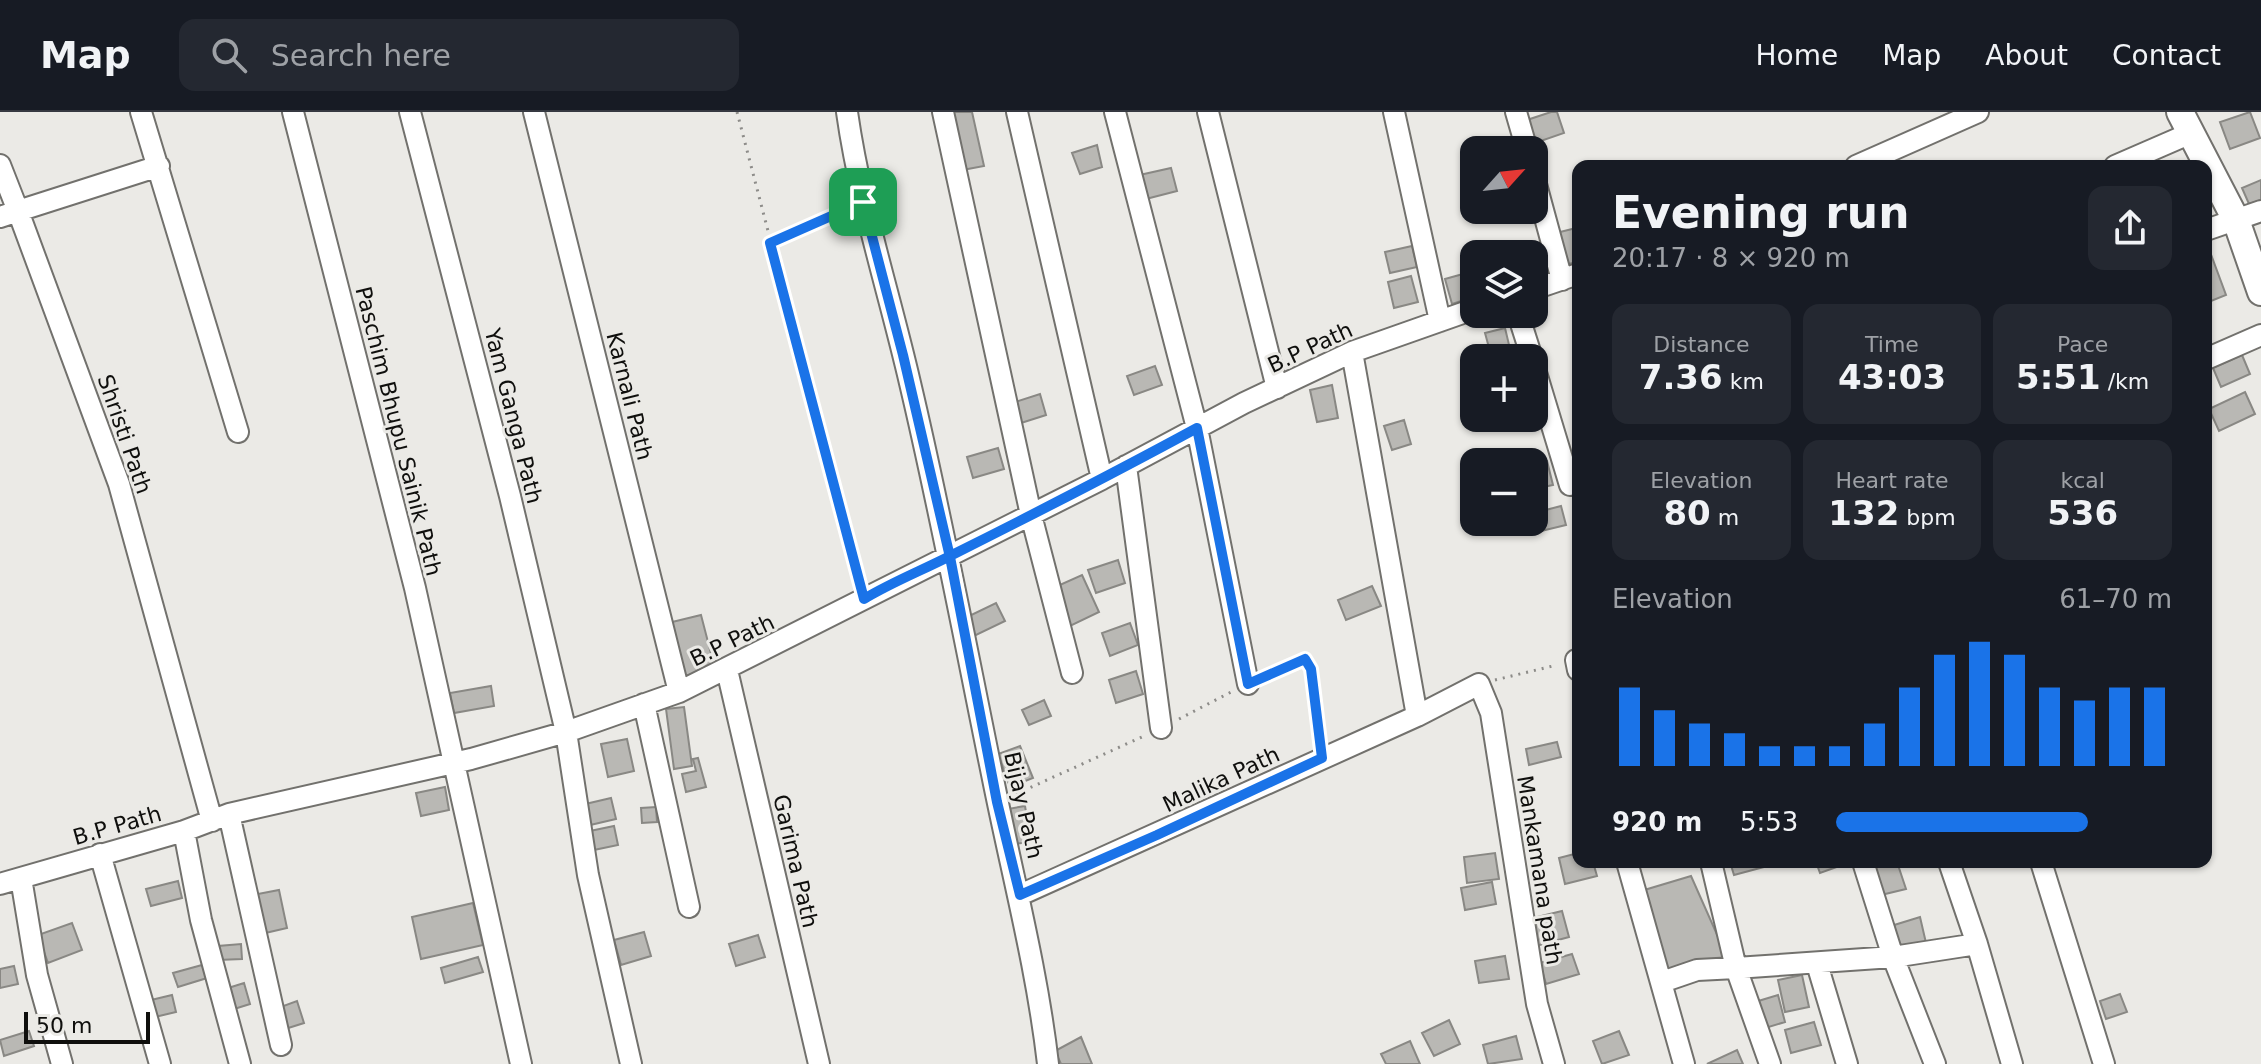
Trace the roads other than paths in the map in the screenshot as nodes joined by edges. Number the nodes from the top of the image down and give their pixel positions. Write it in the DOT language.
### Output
graph roads {
  1 [pos="141,112"];
  2 [pos="293,112"];
  3 [pos="410,112"];
  4 [pos="534,112"];
  5 [pos="847,112"];
  6 [pos="943,112"];
  7 [pos="1017,112"];
  8 [pos="1115,112"];
  9 [pos="1208,112"];
  10 [pos="1394,112"];
  11 [pos="1516,112"];
  12 [pos="1978,112"];
  13 [pos="2186,123"];
  14 [pos="1523,136"];
  15 [pos="1870,160"];
  16 [pos="2125,160"];
  17 [pos="2211,160"];
  18 [pos="2212,161"];
  19 [pos="0,165"];
  20 [pos="159,166"];
  21 [pos="9,214"];
  22 [pos="1548,216"];
  23 [pos="2249,216"];
  24 [pos="2212,228"];
  25 [pos="1570,277"];
  26 [pos="1548,284"];
  27 [pos="2261,292"];
  28 [pos="1460,314"];
  29 [pos="1440,321"];
  30 [pos="2261,335"];
  31 [pos="1352,352"];
  32 [pos="2212,356"];
  33 [pos="1277,388"];
  34 [pos="1548,412"];
  35 [pos="1197,428"];
  36 [pos="238,432"];
  37 [pos="1126,466"];
  38 [pos="1102,479"];
  39 [pos="1570,485"];
  40 [pos="1031,515"];
  41 [pos="950,557"];
  42 [pos="727,670"];
  43 [pos="1072,673"];
  44 [pos="1248,684"];
  45 [pos="1479,684"];
  46 [pos="679,692"];
  47 [pos="644,704"];
  48 [pos="1417,716"];
  49 [pos="1161,728"];
  50 [pos="566,732"];
  51 [pos="454,763"];
  52 [pos="220,818"];
  53 [pos="184,831"];
  54 [pos="100,854"];
  55 [pos="1629,868"];
  56 [pos="1712,868"];
  57 [pos="1865,868"];
  58 [pos="1951,868"];
  59 [pos="2043,868"];
  60 [pos="21,878"];
  61 [pos="0,884"];
  62 [pos="1020,895"];
  63 [pos="689,907"];
  64 [pos="1977,944"];
  65 [pos="1893,957"];
  66 [pos="1817,964"];
  67 [pos="1736,968"];
  68 [pos="1662,982"];
  69 [pos="281,1045"];
  70 [pos="62,1064"];
  71 [pos="160,1064"];
  72 [pos="240,1064"];
  73 [pos="521,1064"];
  74 [pos="631,1064"];
  75 [pos="819,1064"];
  76 [pos="1048,1064"];
  77 [pos="1554,1064"];
  78 [pos="1684,1064"];
  79 [pos="1770,1064"];
  80 [pos="1847,1064"];
  81 [pos="1935,1064"];
  82 [pos="2012,1064"];
  83 [pos="2104,1064"];
  1 -- 20 [label="street"];
  2 -- 51 [label="street, Paschim Bhupu Sainik Path"];
  3 -- 50 [label="street, Yam Ganga Path"];
  4 -- 46 [label="street, Karnali Path"];
  5 -- 41 [label="street, Bijay Path"];
  6 -- 40 [label="street"];
  7 -- 38 [label="street"];
  8 -- 35 [label="street"];
  9 -- 33 [label="street"];
  10 -- 29 [label="street"];
  11 -- 14 [label="street"];
  12 -- 15 [label="street"];
  13 -- 16 [label="street"];
  13 -- 17 [label="street"];
  18 -- 23 [label="street"];
  19 -- 21 [label="street, Shristi Path"];
  20 -- 21 [label="street"];
  20 -- 36 [label="street"];
  21 -- 52 [label="street, Shristi Path"];
  22 -- 25 [label="street"];
  23 -- 24 [label="street"];
  23 -- 27 [label="street"];
  25 -- 26 [label="street"];
  28 -- 29 [label="street, B.P Path"];
  29 -- 31 [label="street, B.P Path"];
  30 -- 32 [label="street"];
  31 -- 33 [label="street, B.P Path"];
  31 -- 48 [label="street"];
  33 -- 35 [label="street, B.P Path"];
  34 -- 39 [label="street"];
  35 -- 37 [label="street, B.P Path"];
  35 -- 44 [label="street"];
  37 -- 38 [label="street, B.P Path"];
  37 -- 49 [label="street"];
  38 -- 40 [label="street, B.P Path"];
  40 -- 41 [label="street, B.P Path"];
  40 -- 43 [label="street"];
  41 -- 42 [label="street, B.P Path"];
  41 -- 62 [label="street, Bijay Path"];
  42 -- 46 [label="street, B.P Path"];
  42 -- 75 [label="street, Garima Path"];
  45 -- 48 [label="street, Malika Path"];
  45 -- 77 [label="street, Mankamana path"];
  46 -- 47 [label="street, B.P Path"];
  47 -- 50 [label="street, B.P Path"];
  47 -- 63 [label="street"];
  48 -- 62 [label="street, Malika Path"];
  50 -- 51 [label="street, B.P Path"];
  50 -- 74 [label="street, Yam Ganga Path"];
  51 -- 52 [label="street, B.P Path"];
  51 -- 73 [label="street, Paschim Bhupu Sainik Path"];
  52 -- 53 [label="street, B.P Path"];
  52 -- 69 [label="street, Shristi Path"];
  53 -- 54 [label="street, B.P Path"];
  53 -- 72 [label="street"];
  54 -- 60 [label="street, B.P Path"];
  54 -- 71 [label="street"];
  55 -- 68 [label="street"];
  56 -- 67 [label="street"];
  57 -- 65 [label="street"];
  58 -- 64 [label="street"];
  59 -- 83 [label="street"];
  60 -- 61 [label="street, B.P Path"];
  60 -- 70 [label="street"];
  62 -- 76 [label="street, Bijay Path"];
  64 -- 65 [label="street"];
  64 -- 82 [label="street"];
  65 -- 66 [label="street"];
  65 -- 81 [label="street"];
  66 -- 67 [label="street"];
  66 -- 80 [label="street"];
  67 -- 68 [label="street"];
  67 -- 79 [label="street"];
  68 -- 78 [label="street"];
}
